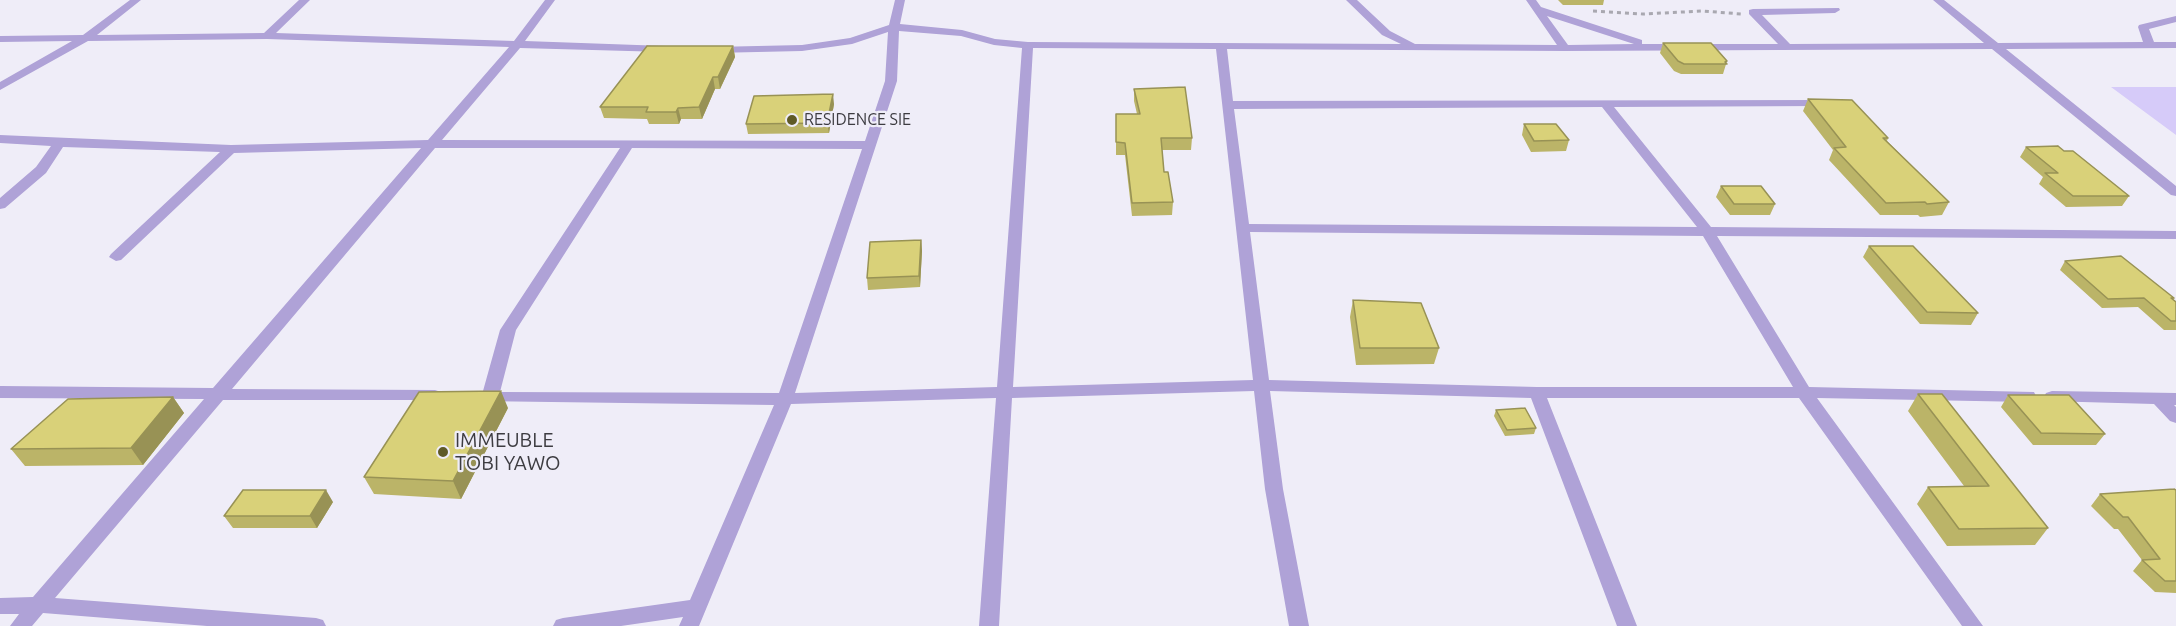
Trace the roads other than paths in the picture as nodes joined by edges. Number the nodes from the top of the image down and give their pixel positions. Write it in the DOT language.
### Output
graph roads {
  1 [pos="136,0"];
  2 [pos="305,0"];
  3 [pos="550,0"];
  4 [pos="900,0"];
  5 [pos="1351,0"];
  6 [pos="1938,0"];
  7 [pos="1534,4"];
  8 [pos="1835,10"];
  9 [pos="2176,19"];
  10 [pos="894,27"];
  11 [pos="267,36"];
  12 [pos="86,38"];
  13 [pos="0,39"];
  14 [pos="518,43"];
  15 [pos="1994,44"];
  16 [pos="1028,45"];
  17 [pos="2150,45"];
  18 [pos="2176,45"];
  19 [pos="1786,46"];
  20 [pos="1221,47"];
  21 [pos="1417,47"];
  22 [pos="1655,47"];
  23 [pos="1565,48"];
  24 [pos="683,49"];
  25 [pos="706,50"];
  26 [pos="0,87"];
  27 [pos="1604,102"];
  28 [pos="1822,102"];
  29 [pos="1229,105"];
  30 [pos="0,139"];
  31 [pos="59,143"];
  32 [pos="430,144"];
  33 [pos="628,145"];
  34 [pos="867,145"];
  35 [pos="231,149"];
  36 [pos="2176,192"];
  37 [pos="0,205"];
  38 [pos="1244,228"];
  39 [pos="1708,232"];
  40 [pos="2176,235"];
  41 [pos="116,257"];
  42 [pos="1261,385"];
  43 [pos="0,392"];
  44 [pos="1004,392"];
  45 [pos="1804,392"];
  46 [pos="1537,393"];
  47 [pos="217,394"];
  48 [pos="490,397"];
  49 [pos="785,399"];
  50 [pos="2159,399"];
  51 [pos="2176,399"];
  52 [pos="2176,417"];
  53 [pos="37,605"];
  54 [pos="0,606"];
  55 [pos="697,607"];
  56 [pos="20,626"];
  57 [pos="316,626"];
  58 [pos="563,626"];
  59 [pos="688,626"];
  60 [pos="989,626"];
  61 [pos="1299,626"];
  62 [pos="1627,626"];
  63 [pos="1973,626"];
  1 -- 12 [label="street"];
  2 -- 11 [label="street"];
  3 -- 14 [label="street"];
  4 -- 10 [label="street"];
  5 -- 21 [label="street"];
  6 -- 15 [label="street"];
  7 -- 22 [label="street"];
  7 -- 23 [label="street"];
  8 -- 19 [label="street"];
  9 -- 17 [label="street"];
  10 -- 16 [label="street"];
  10 -- 25 [label="street"];
  10 -- 34 [label="street"];
  11 -- 12 [label="street"];
  11 -- 14 [label="street"];
  12 -- 13 [label="street"];
  12 -- 26 [label="street"];
  14 -- 24 [label="street"];
  14 -- 32 [label="street"];
  15 -- 17 [label="street"];
  15 -- 19 [label="street"];
  15 -- 36 [label="street"];
  16 -- 20 [label="street"];
  16 -- 44 [label="street"];
  17 -- 18 [label="street"];
  19 -- 22 [label="street"];
  20 -- 21 [label="street"];
  20 -- 29 [label="street"];
  21 -- 23 [label="street"];
  22 -- 23 [label="street"];
  27 -- 28 [label="street"];
  27 -- 29 [label="street"];
  27 -- 39 [label="street"];
  29 -- 38 [label="street"];
  30 -- 31 [label="street"];
  31 -- 35 [label="street"];
  31 -- 37 [label="street"];
  32 -- 33 [label="street"];
  32 -- 35 [label="street"];
  32 -- 47 [label="street"];
  33 -- 34 [label="street"];
  33 -- 48 [label="street"];
  34 -- 49 [label="street"];
  35 -- 41 [label="street"];
  38 -- 39 [label="street"];
  38 -- 42 [label="street"];
  39 -- 40 [label="street"];
  39 -- 45 [label="street"];
  42 -- 44 [label="street"];
  42 -- 46 [label="street"];
  42 -- 61 [label="street"];
  43 -- 47 [label="street"];
  44 -- 49 [label="street"];
  44 -- 60 [label="street"];
  45 -- 46 [label="street"];
  45 -- 50 [label="street"];
  45 -- 63 [label="street"];
  46 -- 62 [label="street"];
  47 -- 48 [label="street"];
  47 -- 53 [label="street"];
  48 -- 49 [label="street"];
  49 -- 55 [label="street"];
  50 -- 51 [label="street"];
  50 -- 52 [label="street"];
  53 -- 54 [label="street"];
  53 -- 56 [label="street"];
  53 -- 57 [label="street"];
  55 -- 58 [label="street"];
  55 -- 59 [label="street"];
}
